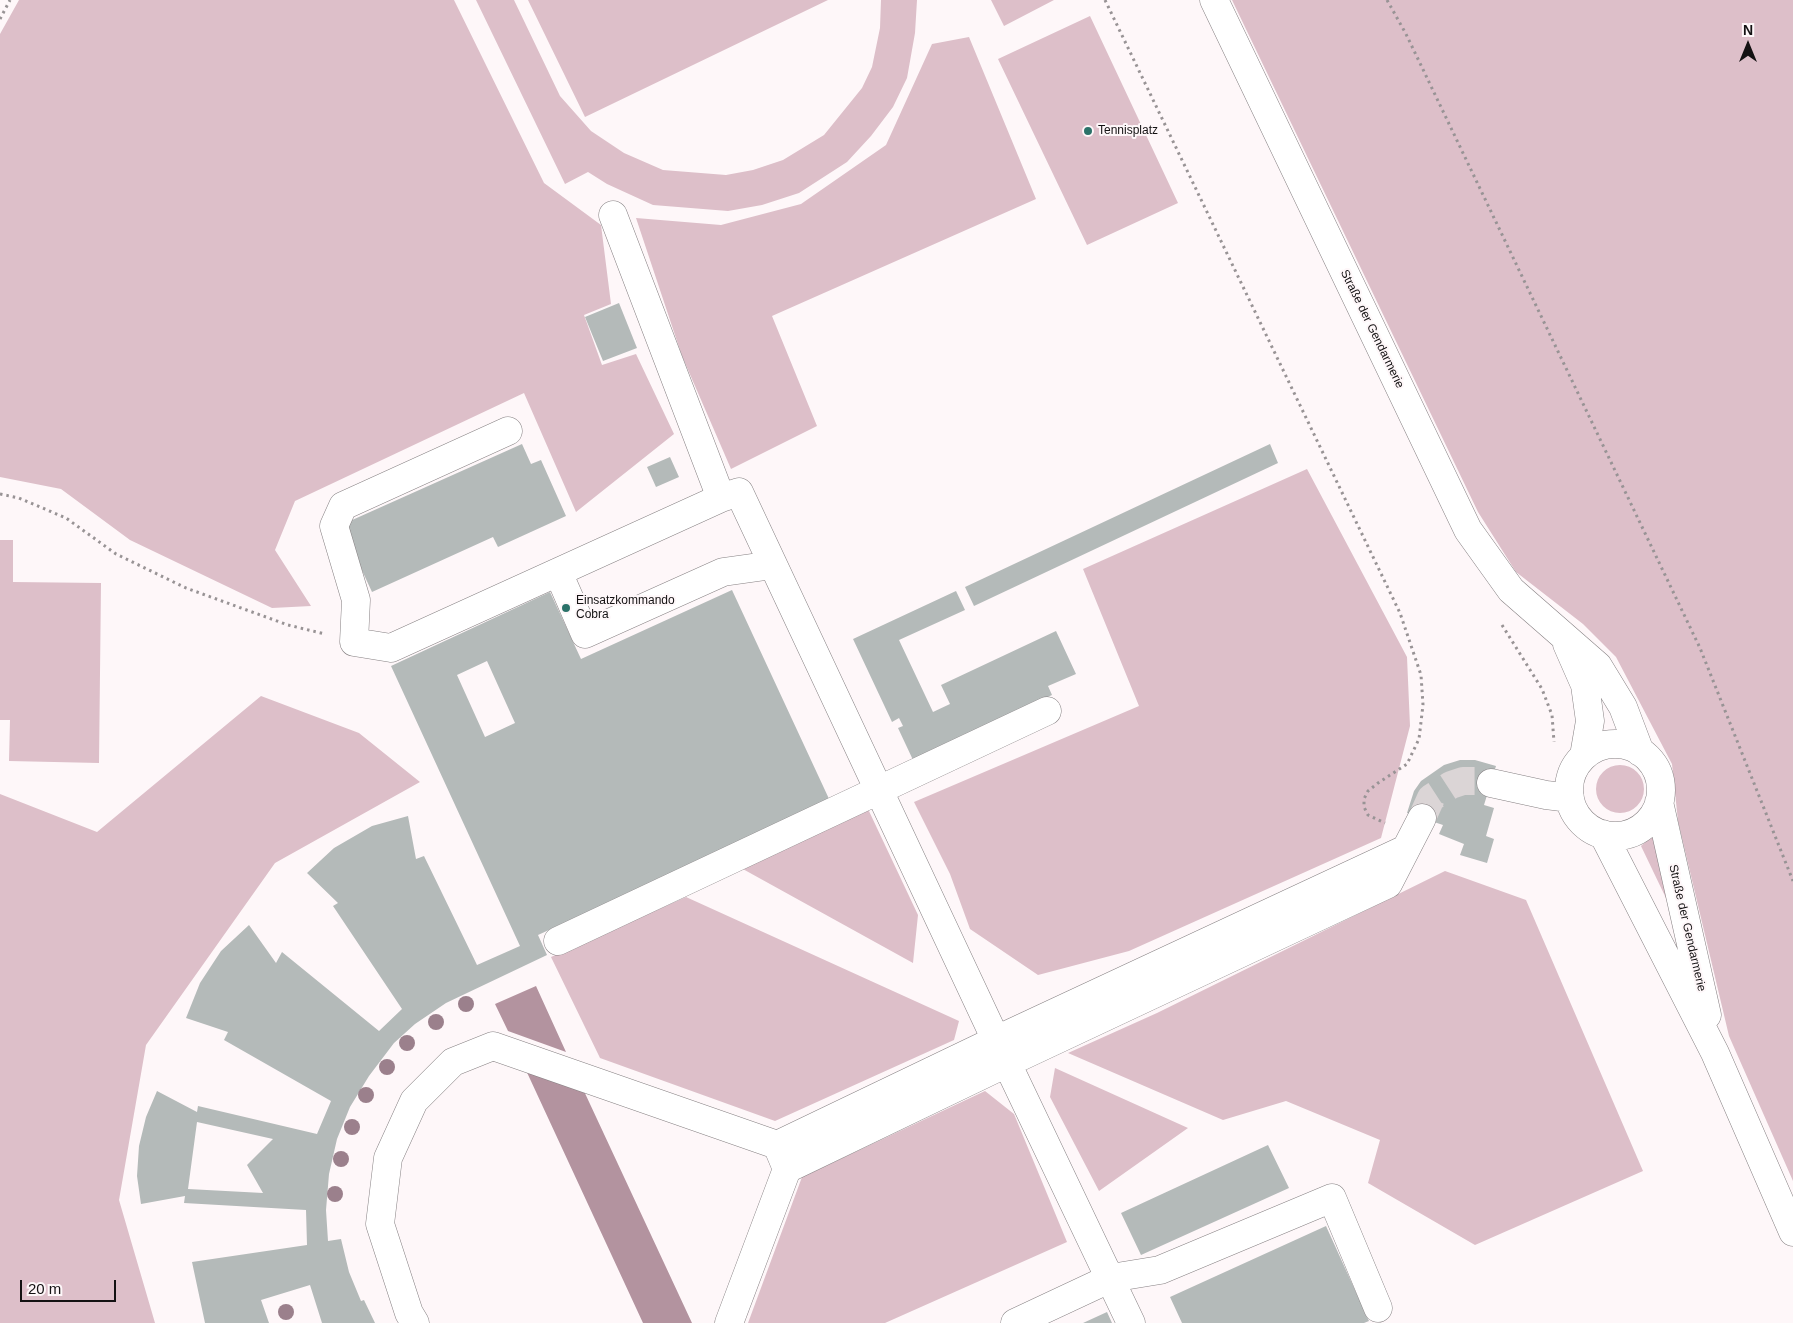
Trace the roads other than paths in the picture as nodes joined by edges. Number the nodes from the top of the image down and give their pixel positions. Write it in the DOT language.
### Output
graph roads {
  1 [pos="1214,0"];
  2 [pos="613,215"];
  3 [pos="508,430"];
  4 [pos="721,498"];
  5 [pos="773,565"];
  6 [pos="558,572"];
  7 [pos="1563,635"];
  8 [pos="1048,712"];
  9 [pos="1640,752"];
  10 [pos="1584,756"];
  11 [pos="1491,783"];
  12 [pos="879,790"];
  13 [pos="1570,798"];
  14 [pos="1659,802"];
  15 [pos="1414,833"];
  16 [pos="1603,834"];
  17 [pos="558,941"];
  18 [pos="1002,1051"];
  19 [pos="1716,1053"];
  20 [pos="782,1157"];
  21 [pos="1793,1232"];
  22 [pos="1111,1278"];
  23 [pos="1378,1308"];
  24 [pos="415,1323"];
  25 [pos="729,1323"];
  26 [pos="1015,1323"];
  27 [pos="1131,1323"];
  1 -- 7 [label="street, Straße der Gendarmerie"];
  2 -- 4 [label="street"];
  3 -- 6 [label="street"];
  4 -- 5 [label="street"];
  4 -- 6 [label="street"];
  5 -- 6 [label="street"];
  5 -- 12 [label="street"];
  7 -- 9 [label="street, Straße der Gendarmerie"];
  7 -- 10 [label="street, Straße der Gendarmerie"];
  8 -- 12 [label="street"];
  9 -- 10 [label="street"];
  9 -- 14 [label="street"];
  10 -- 13 [label="street"];
  11 -- 13 [label="street"];
  12 -- 17 [label="street"];
  12 -- 18 [label="street"];
  13 -- 16 [label="street"];
  14 -- 16 [label="street"];
  14 -- 19 [label="street, Straße der Gendarmerie"];
  15 -- 18 [label="street"];
  16 -- 19 [label="street, Straße der Gendarmerie"];
  18 -- 20 [label="street"];
  18 -- 22 [label="street"];
  19 -- 21 [label="street, Straße der Gendarmerie"];
  20 -- 24 [label="street"];
  20 -- 25 [label="street"];
  22 -- 23 [label="street"];
  22 -- 26 [label="street"];
  22 -- 27 [label="street"];
}
